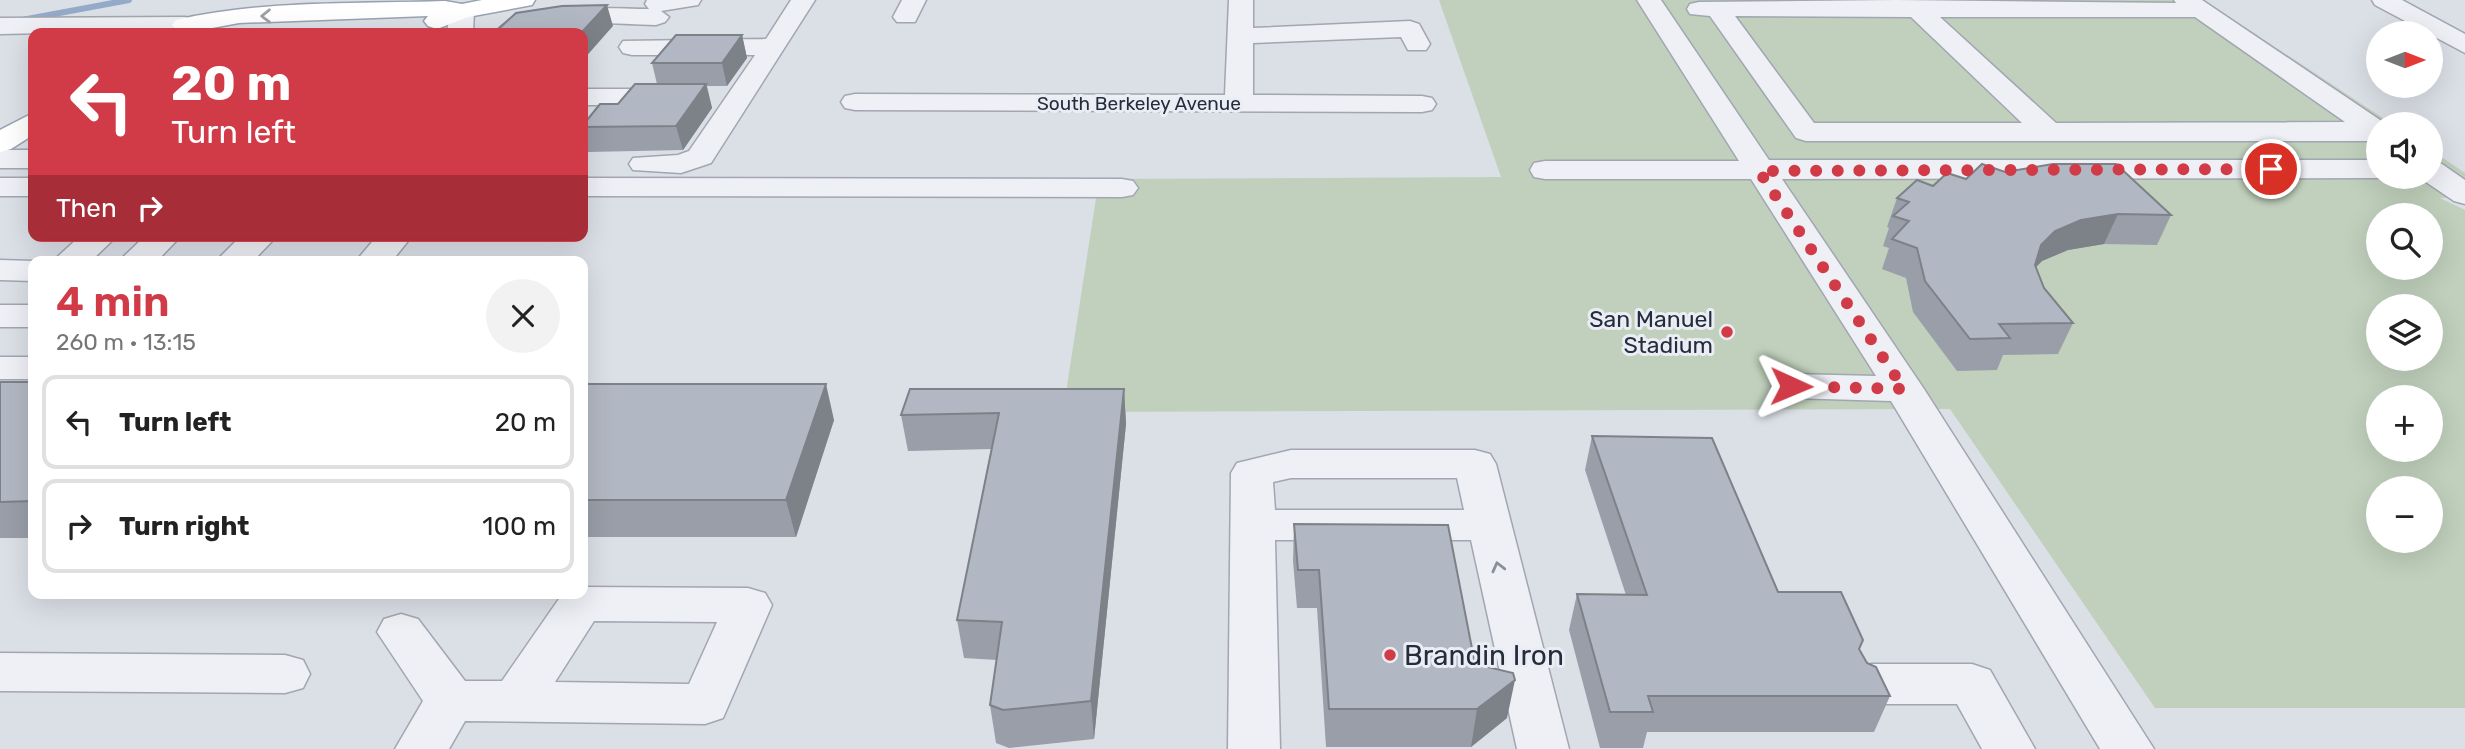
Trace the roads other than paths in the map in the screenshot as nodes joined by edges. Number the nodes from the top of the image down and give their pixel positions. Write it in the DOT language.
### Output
graph roads {
  1 [pos="224,0"];
  2 [pos="523,0"];
  3 [pos="689,0"];
  4 [pos="803,0"];
  5 [pos="1241,0"];
  6 [pos="2384,0"];
  7 [pos="1652,5"];
  8 [pos="1912,5"];
  9 [pos="2194,5"];
  10 [pos="656,7"];
  11 [pos="1717,9"];
  12 [pos="461,22"];
  13 [pos="0,26"];
  14 [pos="134,28"];
  15 [pos="191,28"];
  16 [pos="197,28"];
  17 [pos="382,28"];
  18 [pos="513,28"];
  19 [pos="1241,36"];
  20 [pos="1417,44"];
  21 [pos="2465,45"];
  22 [pos="632,47"];
  23 [pos="774,47"];
  24 [pos="588,95"];
  25 [pos="718,97"];
  26 [pos="588,99"];
  27 [pos="855,102"];
  28 [pos="1239,104"];
  29 [pos="1422,104"];
  30 [pos="2366,124"];
  31 [pos="28,125"];
  32 [pos="2048,131"];
  33 [pos="1732,132"];
  34 [pos="1806,132"];
  35 [pos="2366,132"];
  36 [pos="0,143"];
  37 [pos="0,159"];
  38 [pos="28,159"];
  39 [pos="588,164"];
  40 [pos="2366,169"];
  41 [pos="1545,170"];
  42 [pos="1759,171"];
  43 [pos="2443,179"];
  44 [pos="0,187"];
  45 [pos="28,187"];
  46 [pos="588,187"];
  47 [pos="1122,188"];
  48 [pos="2465,194"];
  49 [pos="94,242"];
  50 [pos="158,242"];
  51 [pos="254,242"];
  52 [pos="390,242"];
  53 [pos="76,256"];
  54 [pos="142,256"];
  55 [pos="239,256"];
  56 [pos="378,256"];
  57 [pos="0,270"];
  58 [pos="28,271"];
  59 [pos="0,316"];
  60 [pos="28,316"];
  61 [pos="0,368"];
  62 [pos="28,368"];
  63 [pos="1791,386"];
  64 [pos="1904,389"];
  65 [pos="1253,525"];
  66 [pos="1488,525"];
  67 [pos="401,632"];
  68 [pos="0,673"];
  69 [pos="285,674"];
  70 [pos="1872,684"];
  71 [pos="451,701"];
  72 [pos="516,701"];
  73 [pos="421,749"];
  74 [pos="1254,749"];
  75 [pos="1543,749"];
  76 [pos="2008,749"];
  77 [pos="2128,749"];
  1 -- 15 [label="main road"];
  2 -- 12 [label="main road"];
  3 -- 10 [label="street"];
  4 -- 23 [label="street"];
  5 -- 19 [label="street"];
  6 -- 21 [label="street"];
  7 -- 11 [label="street"];
  7 -- 33 [label="street"];
  8 -- 9 [label="street"];
  8 -- 11 [label="street"];
  8 -- 32 [label="street"];
  9 -- 30 [label="street"];
  10 -- 18 [label="street"];
  10 -- 22 [label="street"];
  11 -- 34 [label="street"];
  12 -- 16 [label="main road, one-way"];
  12 -- 17 [label="main road"];
  13 -- 14 [label="street"];
  19 -- 20 [label="street"];
  19 -- 28 [label="street"];
  22 -- 23 [label="street"];
  22 -- 24 [label="street"];
  23 -- 25 [label="street"];
  25 -- 26 [label="street"];
  25 -- 39 [label="street"];
  27 -- 28 [label="street, South Berkeley Avenue"];
  28 -- 29 [label="street, South Berkeley Avenue"];
  31 -- 36 [label="main road"];
  32 -- 34 [label="street"];
  32 -- 35 [label="street"];
  33 -- 34 [label="street"];
  33 -- 42 [label="street"];
  37 -- 38 [label="street"];
  40 -- 42 [label="street"];
  41 -- 42 [label="street"];
  42 -- 64 [label="street"];
  43 -- 48 [label="street"];
  44 -- 45 [label="street"];
  46 -- 47 [label="street"];
  49 -- 53 [label="street"];
  50 -- 54 [label="street"];
  51 -- 55 [label="street"];
  52 -- 56 [label="street"];
  57 -- 58 [label="street"];
  59 -- 60 [label="street"];
  61 -- 62 [label="street"];
  63 -- 64 [label="street"];
  64 -- 77 [label="street"];
  65 -- 66 [label="street"];
  65 -- 66 [label="street"];
  65 -- 74 [label="street"];
  75 -- 66 [label="street, one-way"];
  67 -- 71 [label="street"];
  68 -- 69 [label="street"];
  70 -- 76 [label="street"];
  71 -- 72 [label="street"];
  71 -- 73 [label="street"];
}
